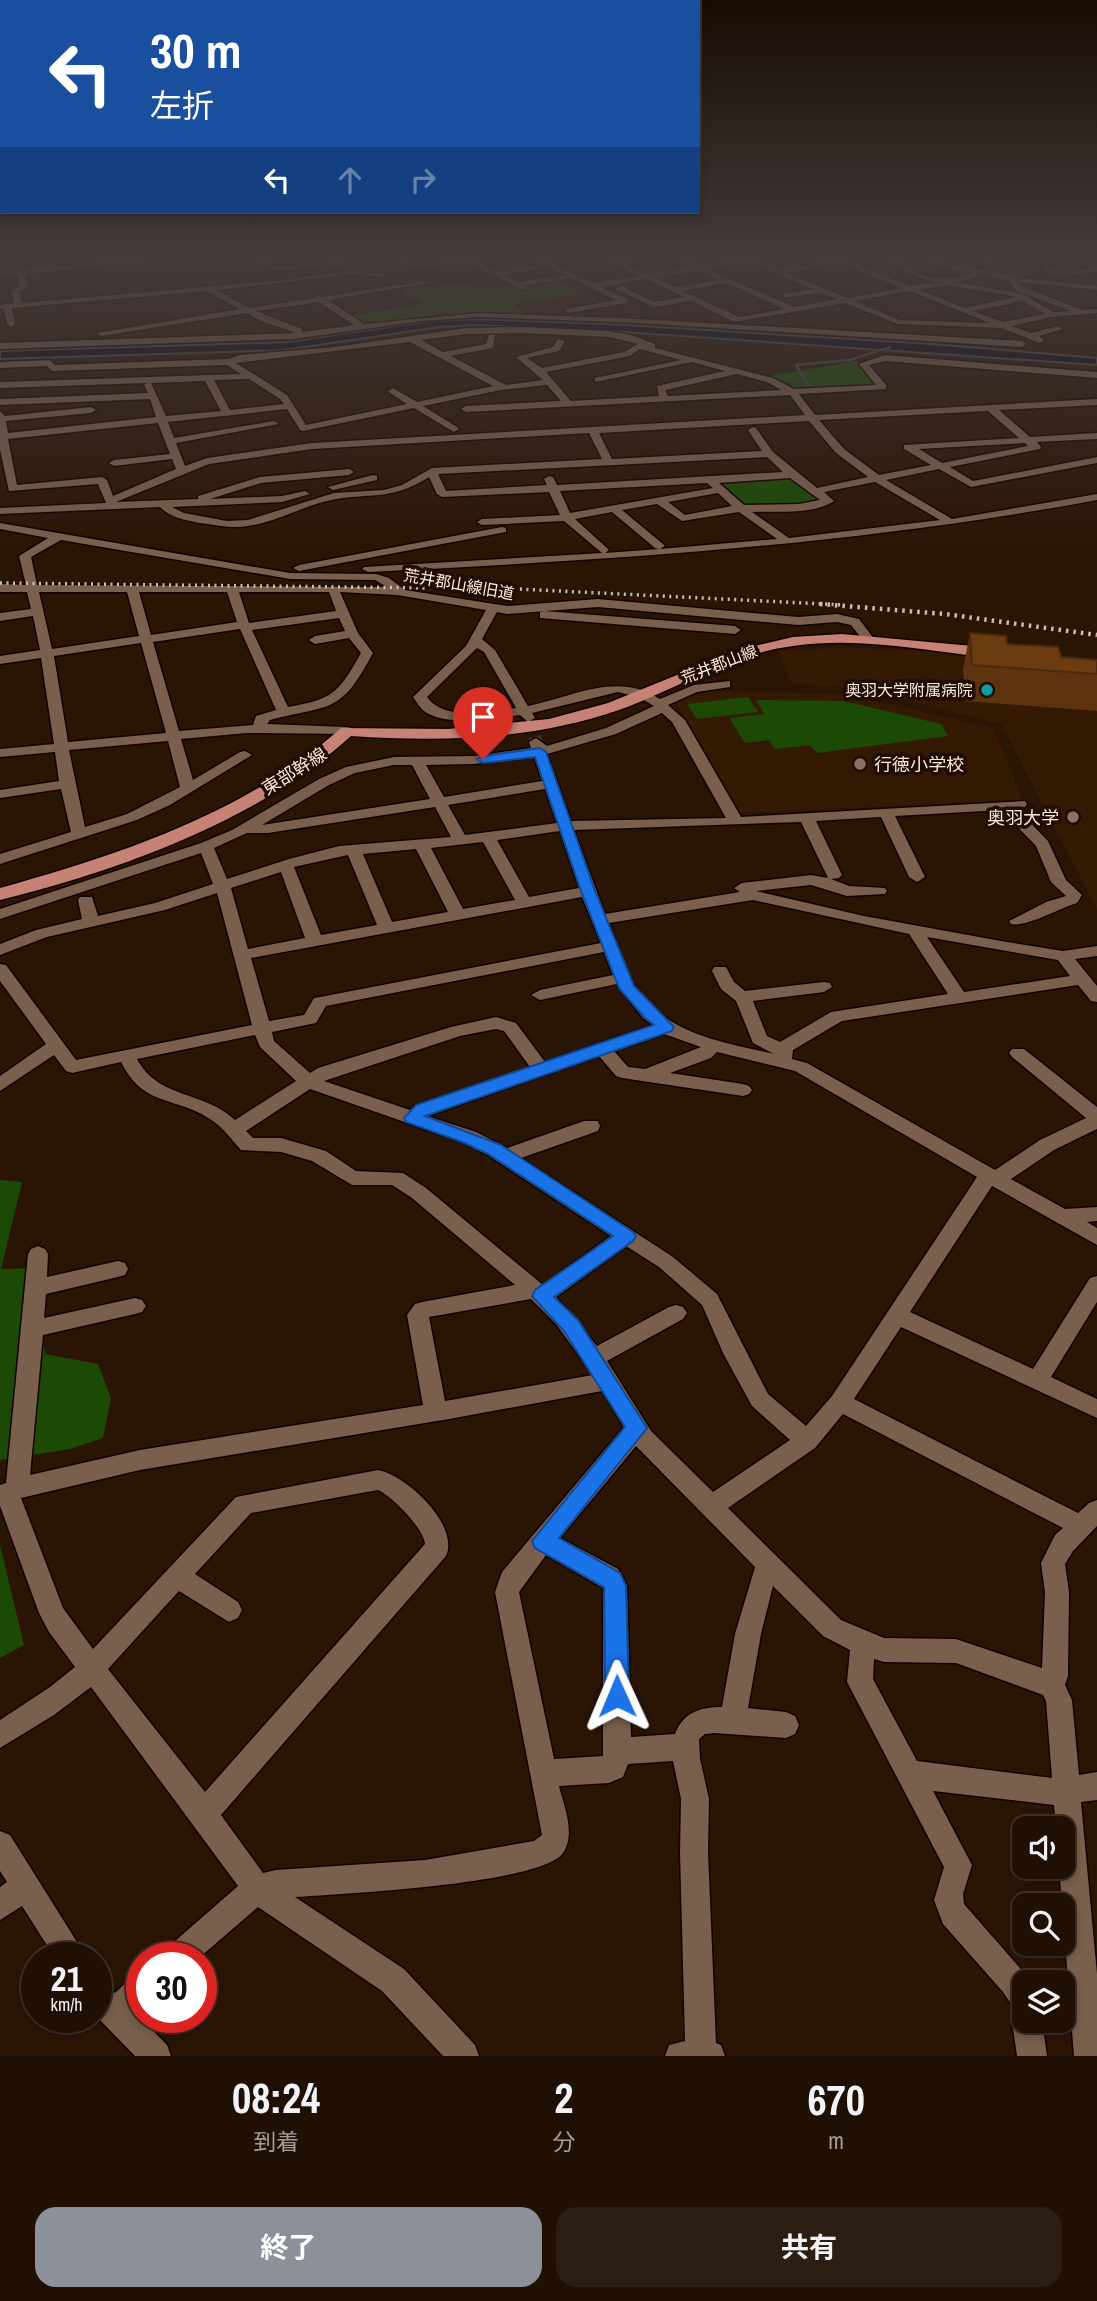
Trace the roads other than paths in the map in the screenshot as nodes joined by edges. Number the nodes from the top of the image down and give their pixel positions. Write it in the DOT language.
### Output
graph roads {
  1 [pos="300,353"];
  2 [pos="438,353"];
  3 [pos="453,353"];
  4 [pos="538,353"];
  5 [pos="629,353"];
  6 [pos="669,353"];
  7 [pos="442,355"];
  8 [pos="695,359"];
  9 [pos="229,362"];
  10 [pos="578,364"];
  11 [pos="0,365"];
  12 [pos="142,365"];
  13 [pos="540,371"];
  14 [pos="738,371"];
  15 [pos="1097,375"];
  16 [pos="253,376"];
  17 [pos="208,378"];
  18 [pos="148,380"];
  19 [pos="598,380"];
  20 [pos="550,382"];
  21 [pos="0,385"];
  22 [pos="503,387"];
  23 [pos="393,391"];
  24 [pos="793,392"];
  25 [pos="154,397"];
  26 [pos="665,398"];
  27 [pos="97,399"];
  28 [pos="0,402"];
  29 [pos="568,403"];
  30 [pos="412,405"];
  31 [pos="1097,405"];
  32 [pos="290,406"];
  33 [pos="517,406"];
  34 [pos="466,409"];
  35 [pos="993,410"];
  36 [pos="227,413"];
  37 [pos="0,414"];
  38 [pos="625,414"];
  39 [pos="813,420"];
  40 [pos="0,421"];
  41 [pos="274,424"];
  42 [pos="454,429"];
  43 [pos="168,430"];
  44 [pos="753,430"];
  45 [pos="593,431"];
  46 [pos="1097,436"];
  47 [pos="1,437"];
  48 [pos="88,439"];
  49 [pos="1025,439"];
  50 [pos="769,454"];
  51 [pos="176,456"];
  52 [pos="207,461"];
  53 [pos="1091,462"];
  54 [pos="114,463"];
  55 [pos="609,463"];
  56 [pos="544,466"];
  57 [pos="939,467"];
  58 [pos="1097,468"];
  59 [pos="218,469"];
  60 [pos="181,470"];
  61 [pos="432,471"];
  62 [pos="349,472"];
  63 [pos="792,475"];
  64 [pos="230,476"];
  65 [pos="373,478"];
  66 [pos="878,478"];
  67 [pos="710,480"];
  68 [pos="242,484"];
  69 [pos="0,487"];
  70 [pos="553,488"];
  71 [pos="13,489"];
  72 [pos="719,490"];
  73 [pos="815,491"];
  74 [pos="1097,497"];
  75 [pos="659,501"];
  76 [pos="111,503"];
  77 [pos="198,503"];
  78 [pos="164,505"];
  79 [pos="740,508"];
  80 [pos="25,509"];
  81 [pos="614,509"];
  82 [pos="0,511"];
  83 [pos="566,517"];
  84 [pos="510,521"];
  85 [pos="482,522"];
  86 [pos="950,522"];
  87 [pos="0,526"];
  88 [pos="23,530"];
  89 [pos="59,536"];
  90 [pos="786,541"];
  91 [pos="659,546"];
  92 [pos="603,550"];
  93 [pos="286,575"];
  94 [pos="303,577"];
  95 [pos="32,587"];
  96 [pos="0,588"];
  97 [pos="132,588"];
  98 [pos="232,588"];
  99 [pos="333,589"];
  100 [pos="398,592"];
  101 [pos="605,603"];
  102 [pos="656,607"];
  103 [pos="493,608"];
  104 [pos="524,610"];
  105 [pos="36,612"];
  106 [pos="344,614"];
  107 [pos="0,617"];
  108 [pos="596,620"];
  109 [pos="649,625"];
  110 [pos="245,626"];
  111 [pos="735,630"];
  112 [pos="352,634"];
  113 [pos="144,639"];
  114 [pos="316,640"];
  115 [pos="476,640"];
  116 [pos="869,640"];
  117 [pos="47,653"];
  118 [pos="1005,654"];
  119 [pos="0,660"];
  120 [pos="725,684"];
  121 [pos="641,695"];
  122 [pos="660,705"];
  123 [pos="284,713"];
  124 [pos="526,714"];
  125 [pos="260,729"];
  126 [pos="347,731"];
  127 [pos="172,737"];
  128 [pos="538,747"];
  129 [pos="61,748"];
  130 [pos="0,753"];
  131 [pos="245,755"];
  132 [pos="417,761"];
  133 [pos="67,784"];
  134 [pos="551,784"];
  135 [pos="188,788"];
  136 [pos="0,794"];
  137 [pos="441,802"];
  138 [pos="317,805"];
  139 [pos="886,812"];
  140 [pos="806,817"];
  141 [pos="736,822"];
  142 [pos="565,826"];
  143 [pos="245,828"];
  144 [pos="79,835"];
  145 [pos="488,836"];
  146 [pos="460,840"];
  147 [pos="421,844"];
  148 [pos="206,846"];
  149 [pos="353,849"];
  150 [pos="0,859"];
  151 [pos="286,865"];
  152 [pos="91,875"];
  153 [pos="834,875"];
  154 [pos="917,877"];
  155 [pos="0,884"];
  156 [pos="223,888"];
  157 [pos="588,891"];
  158 [pos="879,891"];
  159 [pos="0,894"];
  160 [pos="524,902"];
  161 [pos="23,906"];
  162 [pos="0,914"];
  163 [pos="458,915"];
  164 [pos="599,915"];
  165 [pos="1017,921"];
  166 [pos="91,922"];
  167 [pos="386,928"];
  168 [pos="914,930"];
  169 [pos="315,942"];
  170 [pos="611,946"];
  171 [pos="0,950"];
  172 [pos="1097,951"];
  173 [pos="240,955"];
  174 [pos="1063,956"];
  175 [pos="0,969"];
  176 [pos="720,971"];
  177 [pos="623,978"];
  178 [pos="1082,979"];
  179 [pos="824,987"];
  180 [pos="540,995"];
  181 [pos="1097,997"];
  182 [pos="744,999"];
  183 [pos="960,999"];
  184 [pos="666,1027"];
  185 [pos="262,1028"];
  186 [pos="713,1045"];
  187 [pos="55,1046"];
  188 [pos="604,1050"];
  189 [pos="1018,1053"];
  190 [pos="126,1055"];
  191 [pos="783,1057"];
  192 [pos="542,1070"];
  193 [pos="645,1076"];
  194 [pos="309,1081"];
  195 [pos="0,1085"];
  196 [pos="743,1090"];
  197 [pos="412,1118"];
  198 [pos="1097,1119"];
  199 [pos="591,1126"];
  200 [pos="233,1130"];
  201 [pos="505,1156"];
  202 [pos="993,1178"];
  203 [pos="1097,1214"];
  204 [pos="1062,1217"];
  205 [pos="626,1236"];
  206 [pos="1097,1237"];
  207 [pos="38,1254"];
  208 [pos="118,1269"];
  209 [pos="1097,1284"];
  210 [pos="35,1288"];
  211 [pos="538,1293"];
  212 [pos="135,1306"];
  213 [pos="676,1313"];
  214 [pos="896,1315"];
  215 [pos="33,1329"];
  216 [pos="594,1358"];
  217 [pos="607,1381"];
  218 [pos="1037,1381"];
  219 [pos="840,1402"];
  220 [pos="1097,1409"];
  221 [pos="436,1412"];
  222 [pos="637,1428"];
  223 [pos="807,1441"];
  224 [pos="8,1492"];
  225 [pos="710,1507"];
  226 [pos="1089,1518"];
  227 [pos="543,1541"];
  228 [pos="771,1569"];
  229 [pos="176,1575"];
  230 [pos="229,1611"];
  231 [pos="864,1644"];
  232 [pos="94,1669"];
  233 [pos="1052,1686"];
  234 [pos="733,1719"];
  235 [pos="786,1725"];
  236 [pos="0,1735"];
  237 [pos="685,1747"];
  238 [pos="618,1751"];
  239 [pos="542,1773"];
  240 [pos="909,1774"];
  241 [pos="1097,1786"];
  242 [pos="1067,1789"];
  243 [pos="204,1814"];
  244 [pos="0,1845"];
  245 [pos="25,1885"];
  246 [pos="257,1889"];
  247 [pos="0,1906"];
  248 [pos="62,1942"];
  249 [pos="196,1942"];
  250 [pos="1012,1980"];
  251 [pos="112,2011"];
  252 [pos="1029,2033"];
  253 [pos="156,2056"];
  254 [pos="464,2056"];
  255 [pos="697,2056"];
  256 [pos="1032,2056"];
  257 [pos="1088,2056"];
  1 -- 9 [label="street"];
  2 -- 7 [label="street"];
  3 -- 7 [label="street"];
  4 -- 13 [label="street"];
  5 -- 10 [label="street"];
  6 -- 8 [label="street"];
  7 -- 22 [label="street"];
  8 -- 14 [label="street"];
  8 -- 19 [label="street"];
  9 -- 12 [label="street"];
  9 -- 16 [label="street"];
  10 -- 13 [label="street"];
  10 -- 19 [label="street"];
  11 -- 12 [label="street"];
  12 -- 18 [label="street"];
  13 -- 20 [label="street"];
  14 -- 24 [label="street"];
  14 -- 26 [label="street"];
  15 -- 24 [label="street"];
  16 -- 17 [label="street"];
  16 -- 32 [label="street"];
  17 -- 18 [label="street"];
  17 -- 36 [label="street"];
  18 -- 21 [label="street"];
  18 -- 25 [label="street"];
  19 -- 38 [label="street"];
  20 -- 22 [label="street"];
  20 -- 29 [label="street"];
  22 -- 30 [label="street"];
  22 -- 33 [label="street"];
  23 -- 30 [label="street"];
  24 -- 26 [label="street"];
  24 -- 39 [label="street"];
  25 -- 27 [label="street"];
  25 -- 43 [label="street"];
  26 -- 38 [label="street"];
  27 -- 28 [label="street"];
  27 -- 40 [label="street"];
  29 -- 33 [label="street"];
  29 -- 38 [label="street"];
  30 -- 32 [label="street"];
  30 -- 42 [label="street"];
  31 -- 35 [label="street"];
  32 -- 36 [label="street"];
  33 -- 34 [label="street"];
  35 -- 39 [label="street"];
  35 -- 49 [label="street"];
  36 -- 43 [label="street"];
  37 -- 40 [label="street"];
  38 -- 39 [label="street"];
  38 -- 45 [label="street"];
  39 -- 45 [label="street"];
  39 -- 66 [label="street"];
  40 -- 47 [label="street"];
  41 -- 43 [label="street"];
  43 -- 47 [label="street"];
  43 -- 48 [label="street"];
  43 -- 51 [label="street"];
  44 -- 50 [label="street"];
  45 -- 52 [label="street"];
  45 -- 55 [label="street"];
  46 -- 49 [label="street"];
  47 -- 71 [label="street"];
  49 -- 57 [label="street"];
  49 -- 57 [label="street"];
  50 -- 55 [label="street"];
  50 -- 63 [label="street"];
  51 -- 54 [label="street"];
  51 -- 60 [label="street"];
  52 -- 59 [label="street"];
  52 -- 60 [label="street"];
  53 -- 57 [label="street"];
  53 -- 58 [label="street"];
  55 -- 56 [label="street"];
  56 -- 61 [label="street"];
  56 -- 70 [label="street"];
  57 -- 66 [label="street"];
  60 -- 76 [label="street"];
  61 -- 70 [label="street"];
  61 -- 78 [label="street"];
  62 -- 68 [label="street"];
  63 -- 67 [label="street"];
  63 -- 73 [label="street"];
  64 -- 68 [label="street"];
  65 -- 77 [label="street"];
  66 -- 73 [label="street"];
  66 -- 86 [label="street"];
  67 -- 70 [label="street"];
  67 -- 72 [label="street"];
  68 -- 77 [label="street"];
  69 -- 71 [label="street"];
  70 -- 83 [label="street"];
  71 -- 76 [label="street"];
  72 -- 75 [label="street"];
  72 -- 79 [label="street"];
  73 -- 79 [label="street"];
  74 -- 86 [label="street"];
  75 -- 79 [label="street"];
  75 -- 81 [label="street"];
  76 -- 78 [label="street"];
  76 -- 80 [label="street"];
  77 -- 78 [label="street"];
  79 -- 90 [label="street"];
  80 -- 82 [label="street"];
  80 -- 88 [label="street"];
  81 -- 83 [label="street"];
  81 -- 91 [label="street"];
  83 -- 84 [label="street"];
  83 -- 92 [label="street"];
  84 -- 85 [label="street"];
  84 -- 93 [label="street"];
  86 -- 90 [label="street"];
  87 -- 88 [label="street, 荒井郡山線旧道"];
  88 -- 89 [label="street, 荒井郡山線旧道"];
  89 -- 93 [label="street, 荒井郡山線旧道"];
  89 -- 95 [label="street"];
  90 -- 94 [label="street"];
  93 -- 94 [label="street, 荒井郡山線旧道"];
  94 -- 100 [label="street, 荒井郡山線旧道"];
  95 -- 96 [label="street"];
  95 -- 97 [label="street"];
  95 -- 105 [label="street"];
  97 -- 98 [label="street"];
  97 -- 113 [label="street"];
  98 -- 99 [label="street"];
  98 -- 110 [label="street"];
  99 -- 100 [label="street"];
  99 -- 106 [label="street"];
  100 -- 103 [label="street, 荒井郡山線旧道"];
  101 -- 102 [label="street, 荒井郡山線旧道"];
  101 -- 104 [label="street, 荒井郡山線旧道"];
  101 -- 108 [label="street"];
  102 -- 109 [label="street"];
  102 -- 116 [label="street, 荒井郡山線旧道"];
  103 -- 104 [label="street, 荒井郡山線旧道"];
  103 -- 115 [label="street"];
  104 -- 108 [label="street"];
  105 -- 107 [label="street"];
  105 -- 117 [label="street"];
  106 -- 110 [label="street"];
  106 -- 112 [label="street"];
  108 -- 109 [label="street"];
  109 -- 111 [label="street"];
  110 -- 113 [label="street"];
  110 -- 123 [label="street"];
  112 -- 114 [label="street"];
  112 -- 123 [label="street"];
  113 -- 117 [label="street"];
  113 -- 127 [label="street"];
  115 -- 124 [label="street"];
  115 -- 124 [label="street"];
  116 -- 118 [label="main road, 荒井郡山線"];
  116 -- 121 [label="main road, 荒井郡山線"];
  117 -- 119 [label="street"];
  117 -- 129 [label="street"];
  120 -- 122 [label="street"];
  121 -- 122 [label="street"];
  121 -- 124 [label="street"];
  121 -- 126 [label="main road, 荒井郡山線"];
  122 -- 128 [label="street"];
  122 -- 141 [label="street"];
  123 -- 125 [label="street"];
  125 -- 126 [label="street"];
  125 -- 127 [label="street"];
  126 -- 152 [label="main road, 東部幹線"];
  126 -- 155 [label="main road, 東部幹線"];
  127 -- 129 [label="street"];
  127 -- 135 [label="street"];
  128 -- 132 [label="street"];
  128 -- 134 [label="street"];
  129 -- 130 [label="street"];
  129 -- 133 [label="street"];
  131 -- 135 [label="street"];
  132 -- 137 [label="street"];
  132 -- 138 [label="street"];
  133 -- 136 [label="street"];
  133 -- 144 [label="street"];
  134 -- 137 [label="street"];
  134 -- 142 [label="street"];
  135 -- 144 [label="street"];
  137 -- 138 [label="street"];
  137 -- 146 [label="street"];
  138 -- 143 [label="street"];
  138 -- 143 [label="street"];
  139 -- 140 [label="street"];
  139 -- 154 [label="street"];
  139 -- 165 [label="street"];
  140 -- 141 [label="street"];
  140 -- 153 [label="street"];
  141 -- 142 [label="street"];
  142 -- 145 [label="street"];
  142 -- 157 [label="street"];
  143 -- 148 [label="street"];
  144 -- 150 [label="street"];
  145 -- 146 [label="street"];
  145 -- 160 [label="street"];
  146 -- 147 [label="street"];
  147 -- 149 [label="street"];
  147 -- 163 [label="street"];
  148 -- 152 [label="street"];
  148 -- 156 [label="street"];
  149 -- 151 [label="street"];
  149 -- 167 [label="street"];
  151 -- 156 [label="street"];
  151 -- 169 [label="street"];
  152 -- 159 [label="main road, 東部幹線"];
  152 -- 161 [label="street"];
  156 -- 166 [label="street"];
  156 -- 173 [label="street"];
  157 -- 160 [label="street"];
  157 -- 164 [label="street"];
  158 -- 164 [label="street"];
  160 -- 163 [label="street"];
  161 -- 162 [label="street"];
  161 -- 166 [label="street"];
  163 -- 167 [label="street"];
  164 -- 168 [label="street"];
  164 -- 170 [label="street"];
  166 -- 171 [label="street"];
  167 -- 169 [label="street"];
  168 -- 174 [label="street"];
  168 -- 183 [label="street"];
  169 -- 173 [label="street"];
  170 -- 177 [label="street"];
  170 -- 185 [label="street"];
  172 -- 174 [label="street"];
  173 -- 185 [label="street"];
  174 -- 178 [label="street"];
  175 -- 187 [label="street"];
  176 -- 182 [label="street"];
  177 -- 180 [label="street"];
  177 -- 184 [label="street"];
  178 -- 181 [label="street"];
  178 -- 183 [label="street"];
  179 -- 182 [label="street"];
  182 -- 191 [label="street"];
  183 -- 191 [label="street"];
  184 -- 186 [label="street"];
  184 -- 188 [label="street"];
  185 -- 190 [label="street"];
  185 -- 194 [label="street"];
  186 -- 191 [label="street"];
  186 -- 193 [label="street"];
  187 -- 190 [label="street"];
  187 -- 195 [label="street"];
  188 -- 192 [label="street"];
  188 -- 193 [label="street"];
  189 -- 198 [label="street"];
  190 -- 200 [label="street"];
  191 -- 202 [label="street"];
  192 -- 194 [label="street"];
  192 -- 197 [label="street"];
  193 -- 196 [label="street"];
  194 -- 197 [label="street"];
  194 -- 200 [label="street"];
  197 -- 201 [label="street"];
  198 -- 202 [label="street"];
  199 -- 201 [label="street"];
  200 -- 211 [label="street"];
  201 -- 205 [label="street"];
  202 -- 204 [label="street"];
  202 -- 214 [label="street"];
  203 -- 204 [label="street"];
  204 -- 206 [label="street"];
  205 -- 211 [label="street"];
  205 -- 223 [label="street"];
  207 -- 210 [label="street"];
  208 -- 210 [label="street"];
  209 -- 218 [label="street"];
  210 -- 215 [label="street"];
  211 -- 216 [label="street"];
  211 -- 221 [label="street"];
  212 -- 215 [label="street"];
  213 -- 216 [label="street"];
  214 -- 218 [label="street"];
  214 -- 219 [label="street"];
  215 -- 224 [label="street"];
  216 -- 217 [label="street"];
  217 -- 221 [label="street"];
  217 -- 222 [label="street"];
  218 -- 220 [label="street"];
  219 -- 223 [label="street"];
  219 -- 226 [label="street"];
  221 -- 224 [label="street"];
  222 -- 225 [label="street"];
  222 -- 227 [label="street"];
  223 -- 225 [label="street"];
  224 -- 232 [label="street"];
  225 -- 228 [label="street"];
  226 -- 233 [label="street"];
  227 -- 238 [label="street"];
  227 -- 239 [label="street"];
  228 -- 231 [label="street"];
  228 -- 234 [label="street"];
  229 -- 230 [label="street"];
  229 -- 232 [label="street"];
  229 -- 243 [label="street"];
  231 -- 233 [label="street"];
  231 -- 240 [label="street"];
  232 -- 236 [label="street"];
  232 -- 243 [label="street"];
  233 -- 242 [label="street"];
  234 -- 235 [label="street"];
  234 -- 237 [label="street"];
  237 -- 238 [label="street"];
  237 -- 255 [label="street"];
  238 -- 239 [label="street"];
  239 -- 246 [label="street"];
  240 -- 242 [label="street"];
  240 -- 250 [label="street"];
  241 -- 242 [label="street"];
  242 -- 257 [label="street"];
  243 -- 246 [label="street"];
  244 -- 245 [label="street"];
  245 -- 247 [label="street"];
  245 -- 248 [label="street"];
  246 -- 249 [label="street"];
  246 -- 254 [label="street"];
  251 -- 253 [label="street"];
  252 -- 256 [label="street"];
}
